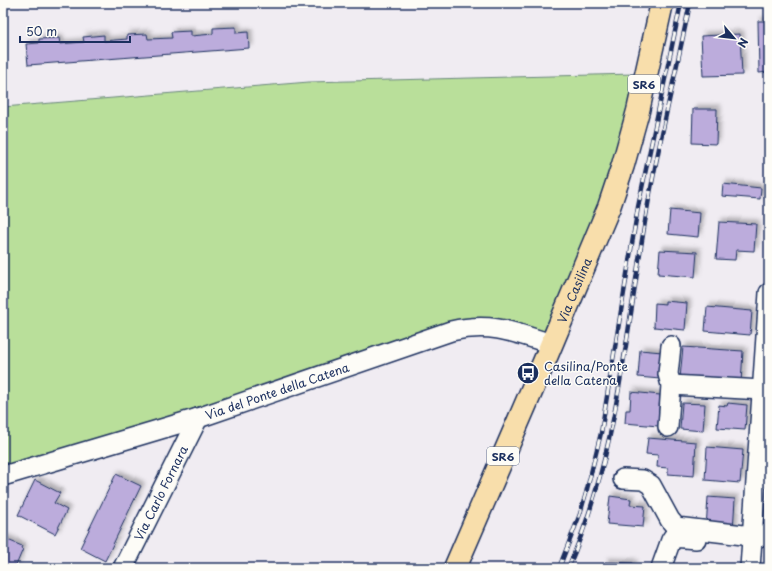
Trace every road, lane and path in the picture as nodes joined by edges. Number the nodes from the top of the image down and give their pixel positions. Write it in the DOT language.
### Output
graph roads {
  1 [pos="662,3"];
  2 [pos="769,293"];
  3 [pos="551,344"];
  4 [pos="671,346"];
  5 [pos="671,385"];
  6 [pos="765,394"];
  7 [pos="198,418"];
  8 [pos="668,427"];
  9 [pos="3,476"];
  10 [pos="623,479"];
  11 [pos="756,538"];
  12 [pos="123,568"];
  13 [pos="455,568"];
  14 [pos="661,568"];
  15 [pos="750,568"];
  1 -- 3 [label="main road, Via Casilina / SR6"];
  2 -- 6 [label="street"];
  3 -- 7 [label="street, Via del Ponte della Catena"];
  3 -- 13 [label="main road, Via Casilina / SR6"];
  4 -- 5 [label="street"];
  5 -- 6 [label="street"];
  5 -- 8 [label="street"];
  6 -- 11 [label="street"];
  7 -- 9 [label="street, Via del Ponte della Catena"];
  7 -- 12 [label="street, Via Carlo Fornara"];
  10 -- 11 [label="street"];
  11 -- 14 [label="street"];
  11 -- 15 [label="street"];
}
